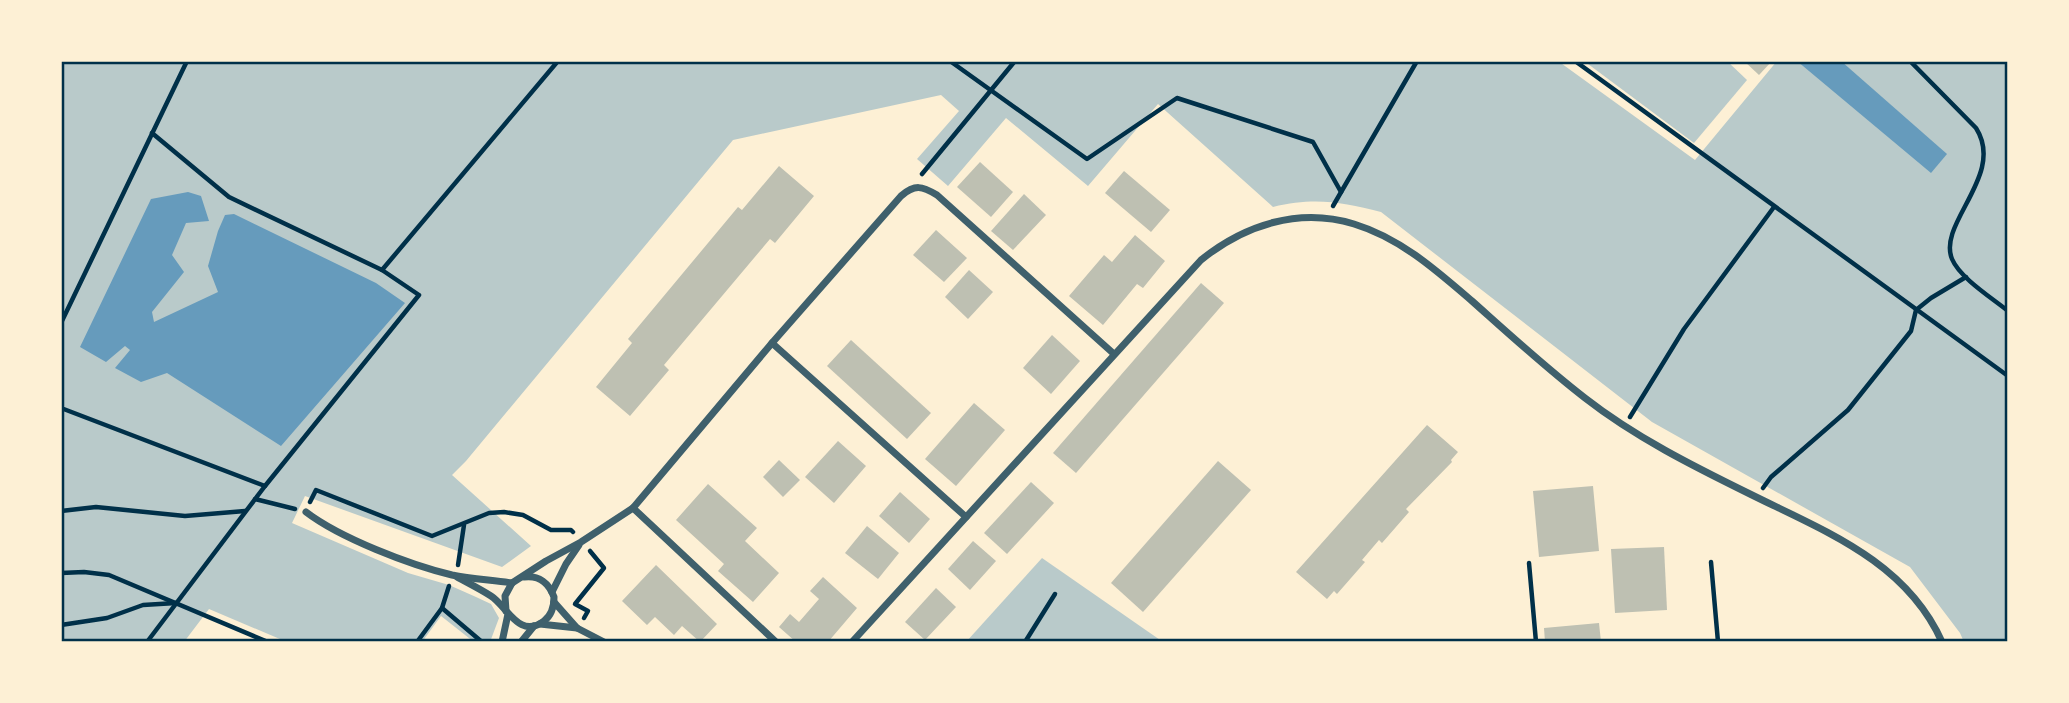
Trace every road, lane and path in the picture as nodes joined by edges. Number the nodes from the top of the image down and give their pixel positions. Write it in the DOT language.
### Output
graph roads {
  1 [pos="187,61"];
  2 [pos="558,61"];
  3 [pos="950,61"];
  4 [pos="1015,61"];
  5 [pos="1417,61"];
  6 [pos="1575,61"];
  7 [pos="1910,61"];
  8 [pos="991,90"];
  9 [pos="152,133"];
  10 [pos="912,187"];
  11 [pos="1341,192"];
  12 [pos="1774,207"];
  13 [pos="1327,218"];
  14 [pos="383,270"];
  15 [pos="1966,277"];
  16 [pos="1916,310"];
  17 [pos="2008,310"];
  18 [pos="61,323"];
  19 [pos="772,343"];
  20 [pos="1114,354"];
  21 [pos="2008,376"];
  22 [pos="61,408"];
  23 [pos="1625,426"];
  24 [pos="265,486"];
  25 [pos="1757,497"];
  26 [pos="255,499"];
  27 [pos="633,508"];
  28 [pos="61,511"];
  29 [pos="246,511"];
  30 [pos="306,512"];
  31 [pos="966,517"];
  32 [pos="464,524"];
  33 [pos="581,542"];
  34 [pos="1711,562"];
  35 [pos="1529,563"];
  36 [pos="61,573"];
  37 [pos="453,575"];
  38 [pos="520,578"];
  39 [pos="512,583"];
  40 [pos="552,592"];
  41 [pos="1055,594"];
  42 [pos="554,601"];
  43 [pos="176,603"];
  44 [pos="442,608"];
  45 [pos="507,612"];
  46 [pos="61,625"];
  47 [pos="536,625"];
  48 [pos="578,628"];
  49 [pos="147,642"];
  50 [pos="268,642"];
  51 [pos="417,642"];
  52 [pos="482,642"];
  53 [pos="502,642"];
  54 [pos="521,642"];
  55 [pos="604,642"];
  56 [pos="776,642"];
  57 [pos="852,642"];
  58 [pos="1025,642"];
  59 [pos="1536,642"];
  60 [pos="1718,642"];
  61 [pos="1942,642"];
  1 -- 9 [label="path"];
  2 -- 14 [label="path"];
  3 -- 8 [label="path"];
  4 -- 8 [label="path"];
  5 -- 11 [label="path"];
  6 -- 12 [label="path"];
  7 -- 15 [label="path"];
  8 -- 10 [label="path"];
  8 -- 11 [label="path"];
  9 -- 14 [label="path"];
  9 -- 18 [label="path"];
  10 -- 19 [label="street"];
  10 -- 20 [label="street"];
  11 -- 13 [label="path"];
  12 -- 16 [label="path"];
  12 -- 23 [label="path"];
  13 -- 20 [label="street"];
  13 -- 23 [label="street"];
  14 -- 24 [label="path"];
  15 -- 16 [label="path"];
  15 -- 17 [label="path"];
  16 -- 21 [label="path"];
  16 -- 25 [label="path"];
  19 -- 27 [label="street"];
  19 -- 31 [label="street"];
  20 -- 31 [label="street"];
  22 -- 24 [label="path"];
  23 -- 25 [label="street"];
  24 -- 26 [label="path"];
  25 -- 61 [label="street"];
  26 -- 29 [label="path"];
  26 -- 30 [label="path"];
  27 -- 33 [label="street"];
  27 -- 56 [label="street"];
  28 -- 29 [label="path"];
  29 -- 43 [label="path"];
  30 -- 32 [label="path"];
  30 -- 37 [label="street"];
  31 -- 57 [label="street"];
  32 -- 33 [label="path"];
  32 -- 37 [label="path"];
  33 -- 38 [label="street"];
  33 -- 40 [label="street"];
  33 -- 48 [label="path"];
  34 -- 60 [label="path"];
  35 -- 59 [label="path"];
  36 -- 43 [label="path"];
  37 -- 39 [label="street"];
  37 -- 44 [label="path"];
  37 -- 45 [label="street"];
  38 -- 39 [label="street"];
  38 -- 40 [label="street"];
  39 -- 45 [label="street"];
  40 -- 42 [label="street"];
  41 -- 58 [label="path"];
  42 -- 47 [label="street"];
  42 -- 48 [label="street"];
  43 -- 46 [label="path"];
  43 -- 49 [label="path"];
  43 -- 50 [label="path"];
  44 -- 51 [label="path"];
  44 -- 52 [label="path"];
  45 -- 47 [label="street"];
  45 -- 53 [label="street"];
  47 -- 48 [label="street"];
  47 -- 54 [label="street"];
  48 -- 55 [label="street"];
}
